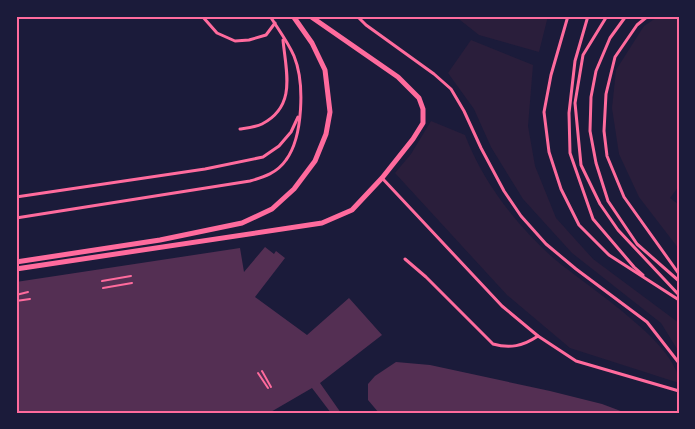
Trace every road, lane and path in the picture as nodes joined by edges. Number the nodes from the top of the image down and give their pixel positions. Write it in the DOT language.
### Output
graph roads {
  1 [pos="202,16"];
  2 [pos="270,16"];
  3 [pos="293,16"];
  4 [pos="310,16"];
  5 [pos="357,16"];
  6 [pos="568,16"];
  7 [pos="588,16"];
  8 [pos="607,16"];
  9 [pos="626,16"];
  10 [pos="648,16"];
  11 [pos="274,23"];
  12 [pos="283,37"];
  13 [pos="300,112"];
  14 [pos="240,129"];
  15 [pos="382,178"];
  16 [pos="16,197"];
  17 [pos="16,218"];
  18 [pos="406,259"];
  19 [pos="16,262"];
  20 [pos="16,269"];
  21 [pos="679,274"];
  22 [pos="131,276"];
  23 [pos="679,281"];
  24 [pos="102,282"];
  25 [pos="132,283"];
  26 [pos="103,288"];
  27 [pos="28,292"];
  28 [pos="16,294"];
  29 [pos="679,295"];
  30 [pos="30,299"];
  31 [pos="679,301"];
  32 [pos="16,302"];
  33 [pos="538,336"];
  34 [pos="679,363"];
  35 [pos="271,387"];
  36 [pos="268,388"];
  37 [pos="679,391"];
  1 -- 11 [label="lane"];
  2 -- 11 [label="lane"];
  3 -- 19 [label="street"];
  4 -- 15 [label="street"];
  5 -- 34 [label="lane"];
  6 -- 31 [label="lane"];
  7 -- 31 [label="lane"];
  8 -- 29 [label="lane"];
  9 -- 23 [label="lane"];
  10 -- 21 [label="lane"];
  11 -- 12 [label="lane"];
  12 -- 13 [label="lane"];
  12 -- 14 [label="lane"];
  13 -- 16 [label="lane"];
  13 -- 17 [label="lane"];
  15 -- 20 [label="street"];
  15 -- 33 [label="lane"];
  18 -- 33 [label="lane"];
  22 -- 24 [label="path"];
  25 -- 26 [label="path"];
  27 -- 28 [label="path"];
  30 -- 32 [label="path"];
  33 -- 37 [label="lane"];
  35 -- 36 [label="path"];
}
